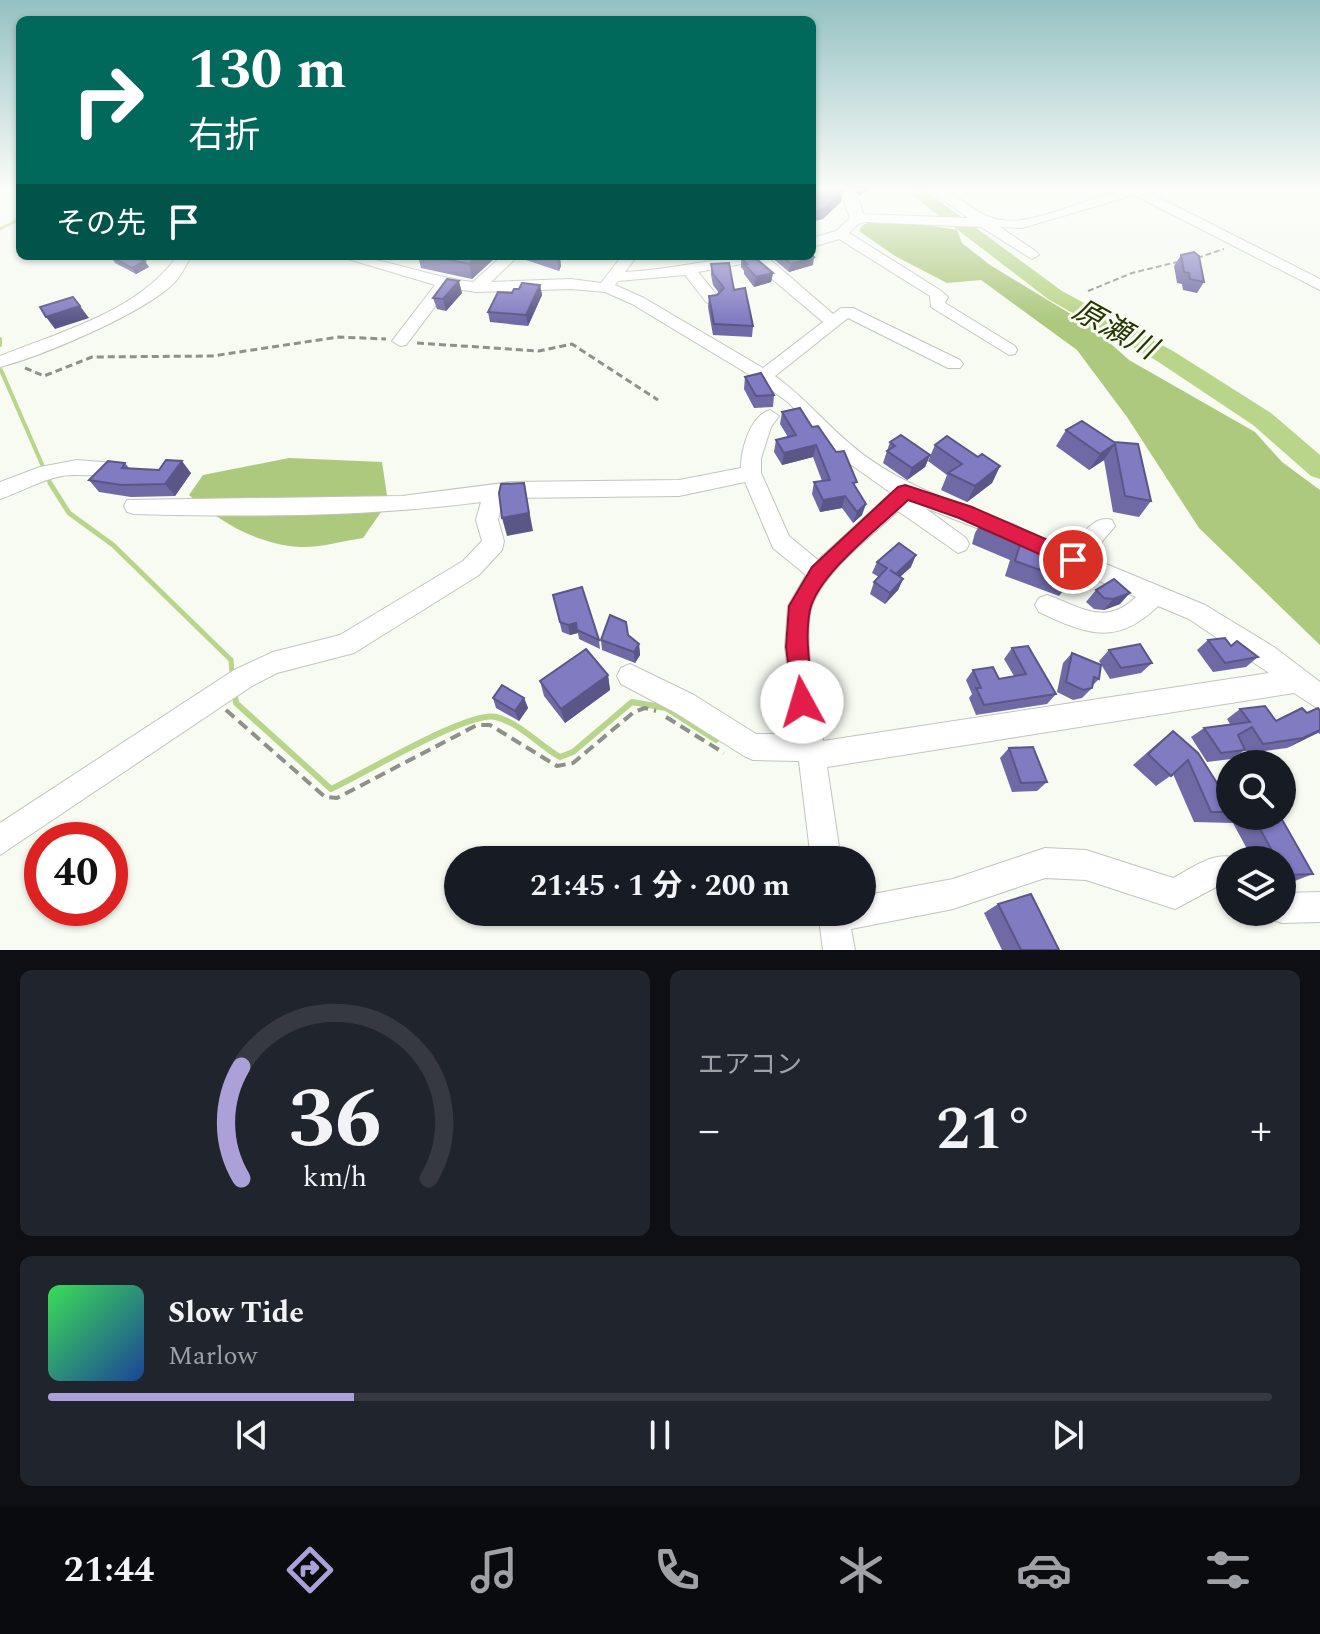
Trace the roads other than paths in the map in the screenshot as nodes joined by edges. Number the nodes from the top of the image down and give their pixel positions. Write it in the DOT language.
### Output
graph roads {
  1 [pos="999,232"];
  2 [pos="1216,232"];
  3 [pos="841,234"];
  4 [pos="816,242"];
  5 [pos="1032,255"];
  6 [pos="182,260"];
  7 [pos="360,260"];
  8 [pos="506,260"];
  9 [pos="627,260"];
  10 [pos="738,260"];
  11 [pos="762,260"];
  12 [pos="689,270"];
  13 [pos="610,282"];
  14 [pos="445,283"];
  15 [pos="1320,285"];
  16 [pos="476,287"];
  17 [pos="712,299"];
  18 [pos="831,321"];
  19 [pos="400,341"];
  20 [pos="1009,350"];
  21 [pos="3,360"];
  22 [pos="954,364"];
  23 [pos="764,376"];
  24 [pos="770,416"];
  25 [pos="107,468"];
  26 [pos="751,473"];
  27 [pos="0,491"];
  28 [pos="494,492"];
  29 [pos="902,496"];
  30 [pos="134,506"];
  31 [pos="1104,526"];
  32 [pos="958,544"];
  33 [pos="1073,560"];
  34 [pos="819,573"];
  35 [pos="1154,595"];
  36 [pos="1047,605"];
  37 [pos="630,676"];
  38 [pos="1297,681"];
  39 [pos="1320,698"];
  40 [pos="811,752"];
  41 [pos="0,840"];
  42 [pos="824,846"];
  43 [pos="1216,872"];
  44 [pos="876,907"];
  45 [pos="1320,907"];
  46 [pos="1296,908"];
  47 [pos="835,926"];
  48 [pos="839,950"];
  1 -- 5 [label="street"];
  2 -- 15 [label="street"];
  3 -- 4 [label="street"];
  3 -- 20 [label="street"];
  6 -- 21 [label="street"];
  7 -- 14 [label="street"];
  8 -- 16 [label="street"];
  9 -- 13 [label="street"];
  10 -- 12 [label="street"];
  11 -- 18 [label="street"];
  12 -- 13 [label="street"];
  12 -- 17 [label="street"];
  13 -- 16 [label="street"];
  13 -- 23 [label="street"];
  14 -- 16 [label="street"];
  14 -- 19 [label="street"];
  18 -- 22 [label="street"];
  18 -- 23 [label="street"];
  23 -- 29 [label="street"];
  24 -- 26 [label="street"];
  25 -- 27 [label="street"];
  26 -- 28 [label="street"];
  26 -- 34 [label="street"];
  28 -- 30 [label="street"];
  28 -- 41 [label="street"];
  29 -- 32 [label="street"];
  29 -- 33 [label="street"];
  29 -- 34 [label="street"];
  31 -- 33 [label="street"];
  33 -- 35 [label="street"];
  34 -- 40 [label="street"];
  35 -- 36 [label="street"];
  35 -- 38 [label="street"];
  37 -- 40 [label="street"];
  38 -- 39 [label="street"];
  38 -- 40 [label="street"];
  40 -- 42 [label="street"];
  43 -- 44 [label="street"];
  45 -- 46 [label="street"];
  47 -- 48 [label="street"];
}
